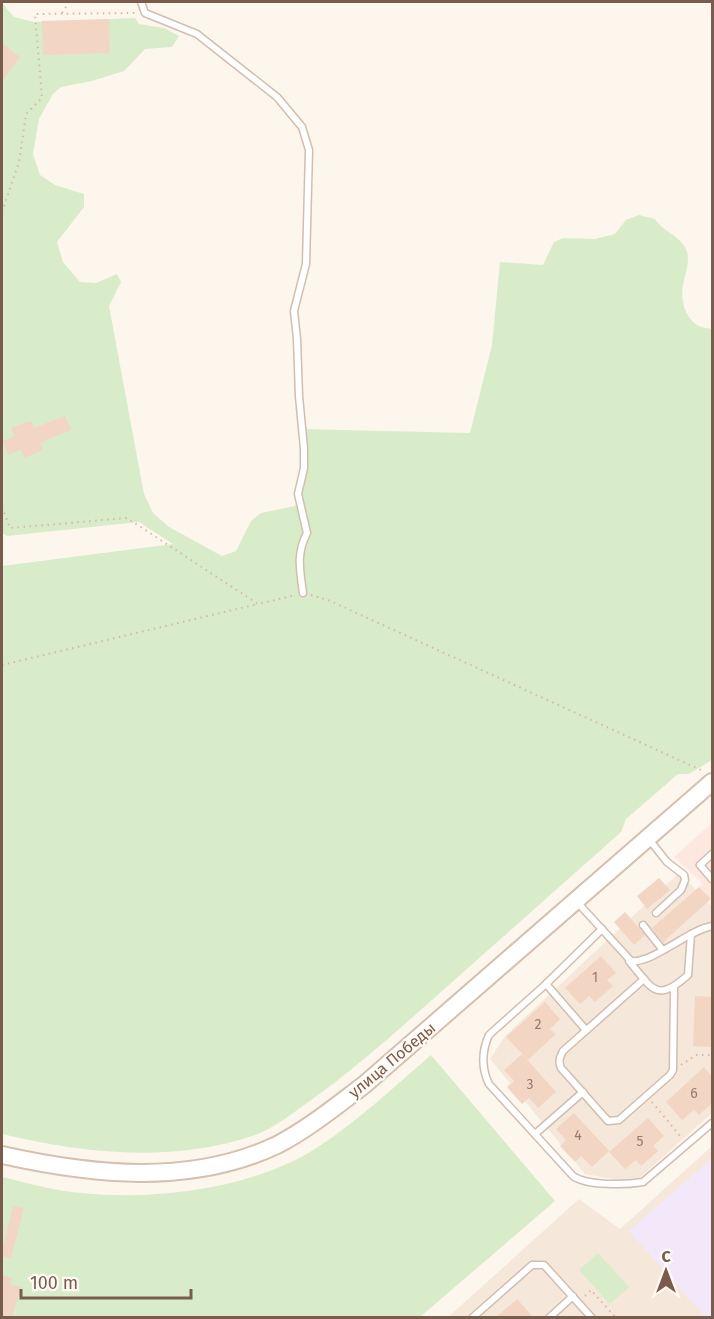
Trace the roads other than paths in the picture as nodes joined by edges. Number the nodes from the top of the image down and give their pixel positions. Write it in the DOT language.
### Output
graph roads {
  1 [pos="141,2"];
  2 [pos="303,593"];
  3 [pos="712,782"];
  4 [pos="647,838"];
  5 [pos="712,854"];
  6 [pos="712,879"];
  7 [pos="576,900"];
  8 [pos="656,913"];
  9 [pos="643,926"];
  10 [pos="712,926"];
  11 [pos="602,929"];
  12 [pos="691,934"];
  13 [pos="662,949"];
  14 [pos="627,958"];
  15 [pos="644,979"];
  16 [pos="546,984"];
  17 [pos="674,988"];
  18 [pos="586,1030"];
  19 [pos="583,1092"];
  20 [pos="712,1123"];
  21 [pos="535,1134"];
  22 [pos="2,1155"];
  23 [pos="576,1299"];
  24 [pos="472,1317"];
  25 [pos="549,1317"];
  26 [pos="592,1317"];
  1 -- 2 [label="lane"];
  3 -- 4 [label="street, улица Победы"];
  4 -- 7 [label="street, улица Победы"];
  4 -- 8 [label="lane"];
  5 -- 6 [label="lane"];
  7 -- 11 [label="lane"];
  7 -- 22 [label="street, улица Победы"];
  9 -- 13 [label="lane"];
  10 -- 12 [label="lane"];
  11 -- 14 [label="lane"];
  11 -- 16 [label="lane"];
  12 -- 13 [label="lane"];
  12 -- 17 [label="lane"];
  13 -- 14 [label="lane"];
  14 -- 15 [label="lane"];
  15 -- 17 [label="lane"];
  15 -- 18 [label="lane"];
  16 -- 18 [label="lane"];
  16 -- 21 [label="lane"];
  17 -- 19 [label="lane"];
  18 -- 19 [label="lane"];
  19 -- 21 [label="lane"];
  20 -- 21 [label="lane"];
  23 -- 24 [label="lane"];
  23 -- 25 [label="lane"];
  23 -- 26 [label="lane"];
}
